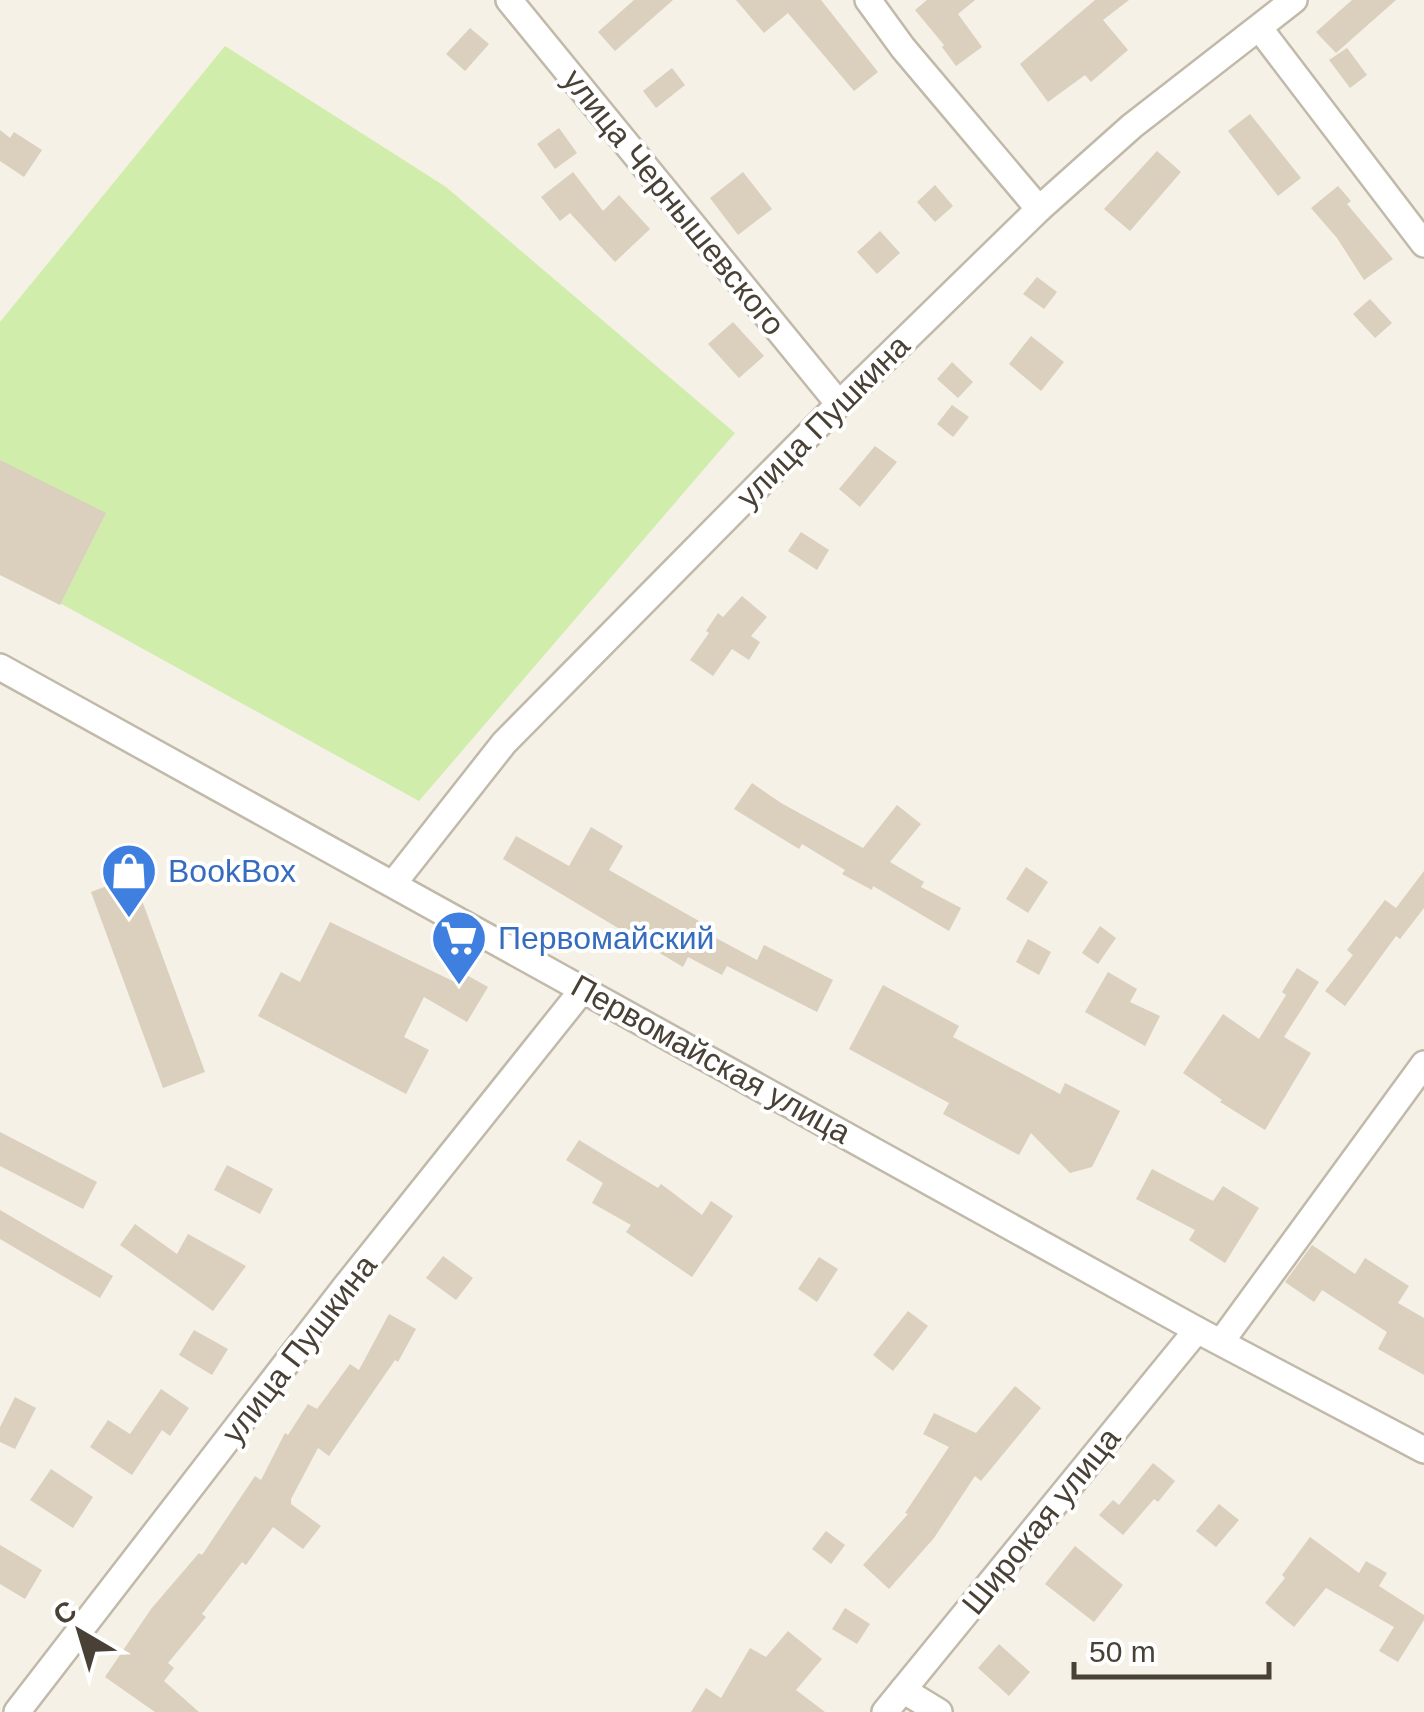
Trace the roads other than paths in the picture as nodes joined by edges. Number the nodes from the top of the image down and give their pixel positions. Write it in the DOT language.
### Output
graph roads {
  1 [pos="509,0"];
  2 [pos="868,0"];
  3 [pos="1294,0"];
  4 [pos="1260,30"];
  5 [pos="1038,209"];
  6 [pos="1424,244"];
  7 [pos="840,404"];
  8 [pos="0,667"];
  9 [pos="393,884"];
  10 [pos="584,988"];
  11 [pos="1424,1064"];
  12 [pos="1197,1330"];
  13 [pos="1221,1342"];
  14 [pos="1424,1450"];
  15 [pos="903,1690"];
  16 [pos="17,1712"];
  17 [pos="885,1712"];
  18 [pos="940,1712"];
  1 -- 7 [label="street, улица Чернышевского"];
  2 -- 5 [label="street"];
  3 -- 4 [label="street, улица Пушкина"];
  4 -- 5 [label="street, улица Пушкина"];
  4 -- 6 [label="street"];
  5 -- 7 [label="street, улица Пушкина"];
  7 -- 9 [label="street, улица Пушкина"];
  8 -- 9 [label="street, Первомайская улица"];
  9 -- 10 [label="street, Первомайская улица"];
  10 -- 12 [label="street, Первомайская улица"];
  10 -- 16 [label="street, улица Пушкина"];
  11 -- 13 [label="street"];
  12 -- 13 [label="street, Первомайская улица"];
  12 -- 15 [label="street, Широкая улица"];
  13 -- 14 [label="street, Первомайская улица"];
  15 -- 17 [label="street, Широкая улица"];
  15 -- 18 [label="street"];
}
